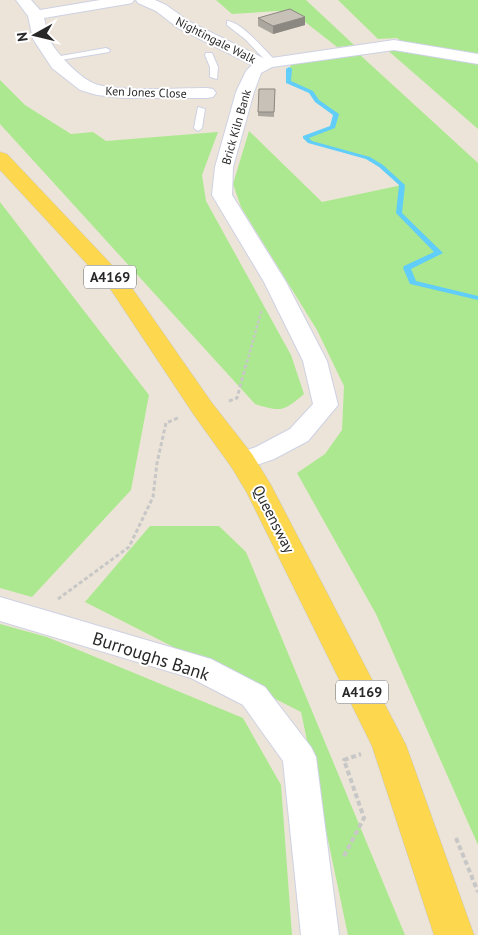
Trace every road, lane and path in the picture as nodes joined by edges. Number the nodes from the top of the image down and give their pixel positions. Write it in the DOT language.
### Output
graph roads {
  1 [pos="23,0"];
  2 [pos="127,0"];
  3 [pos="143,0"];
  4 [pos="36,15"];
  5 [pos="230,23"];
  6 [pos="106,50"];
  7 [pos="209,55"];
  8 [pos="55,59"];
  9 [pos="478,59"];
  10 [pos="268,63"];
  11 [pos="207,93"];
  12 [pos="198,128"];
  13 [pos="0,158"];
  14 [pos="271,276"];
  15 [pos="203,409"];
  16 [pos="242,460"];
  17 [pos="0,609"];
  18 [pos="31,618"];
  19 [pos="389,745"];
  20 [pos="340,863"];
  21 [pos="320,935"];
  22 [pos="454,935"];
  1 -- 4 [label="street"];
  2 -- 4 [label="street"];
  3 -- 10 [label="street, Nightingale Walk"];
  4 -- 8 [label="street, Ken Jones Close"];
  5 -- 10 [label="lane"];
  6 -- 8 [label="lane"];
  7 -- 11 [label="lane"];
  8 -- 11 [label="street, Ken Jones Close"];
  9 -- 10 [label="street"];
  10 -- 14 [label="street, Brick Kiln Bank"];
  11 -- 12 [label="lane"];
  13 -- 15 [label="main road, Queensway / A4169"];
  14 -- 15 [label="path"];
  14 -- 16 [label="street, Brick Kiln Bank"];
  15 -- 16 [label="main road, Queensway / A4169"];
  15 -- 18 [label="path"];
  16 -- 19 [label="main road, Queensway / A4169"];
  17 -- 18 [label="street, Burroughs Bank"];
  18 -- 21 [label="street, Burroughs Bank"];
  19 -- 20 [label="path"];
  19 -- 22 [label="main road, Queensway / A4169"];
}
